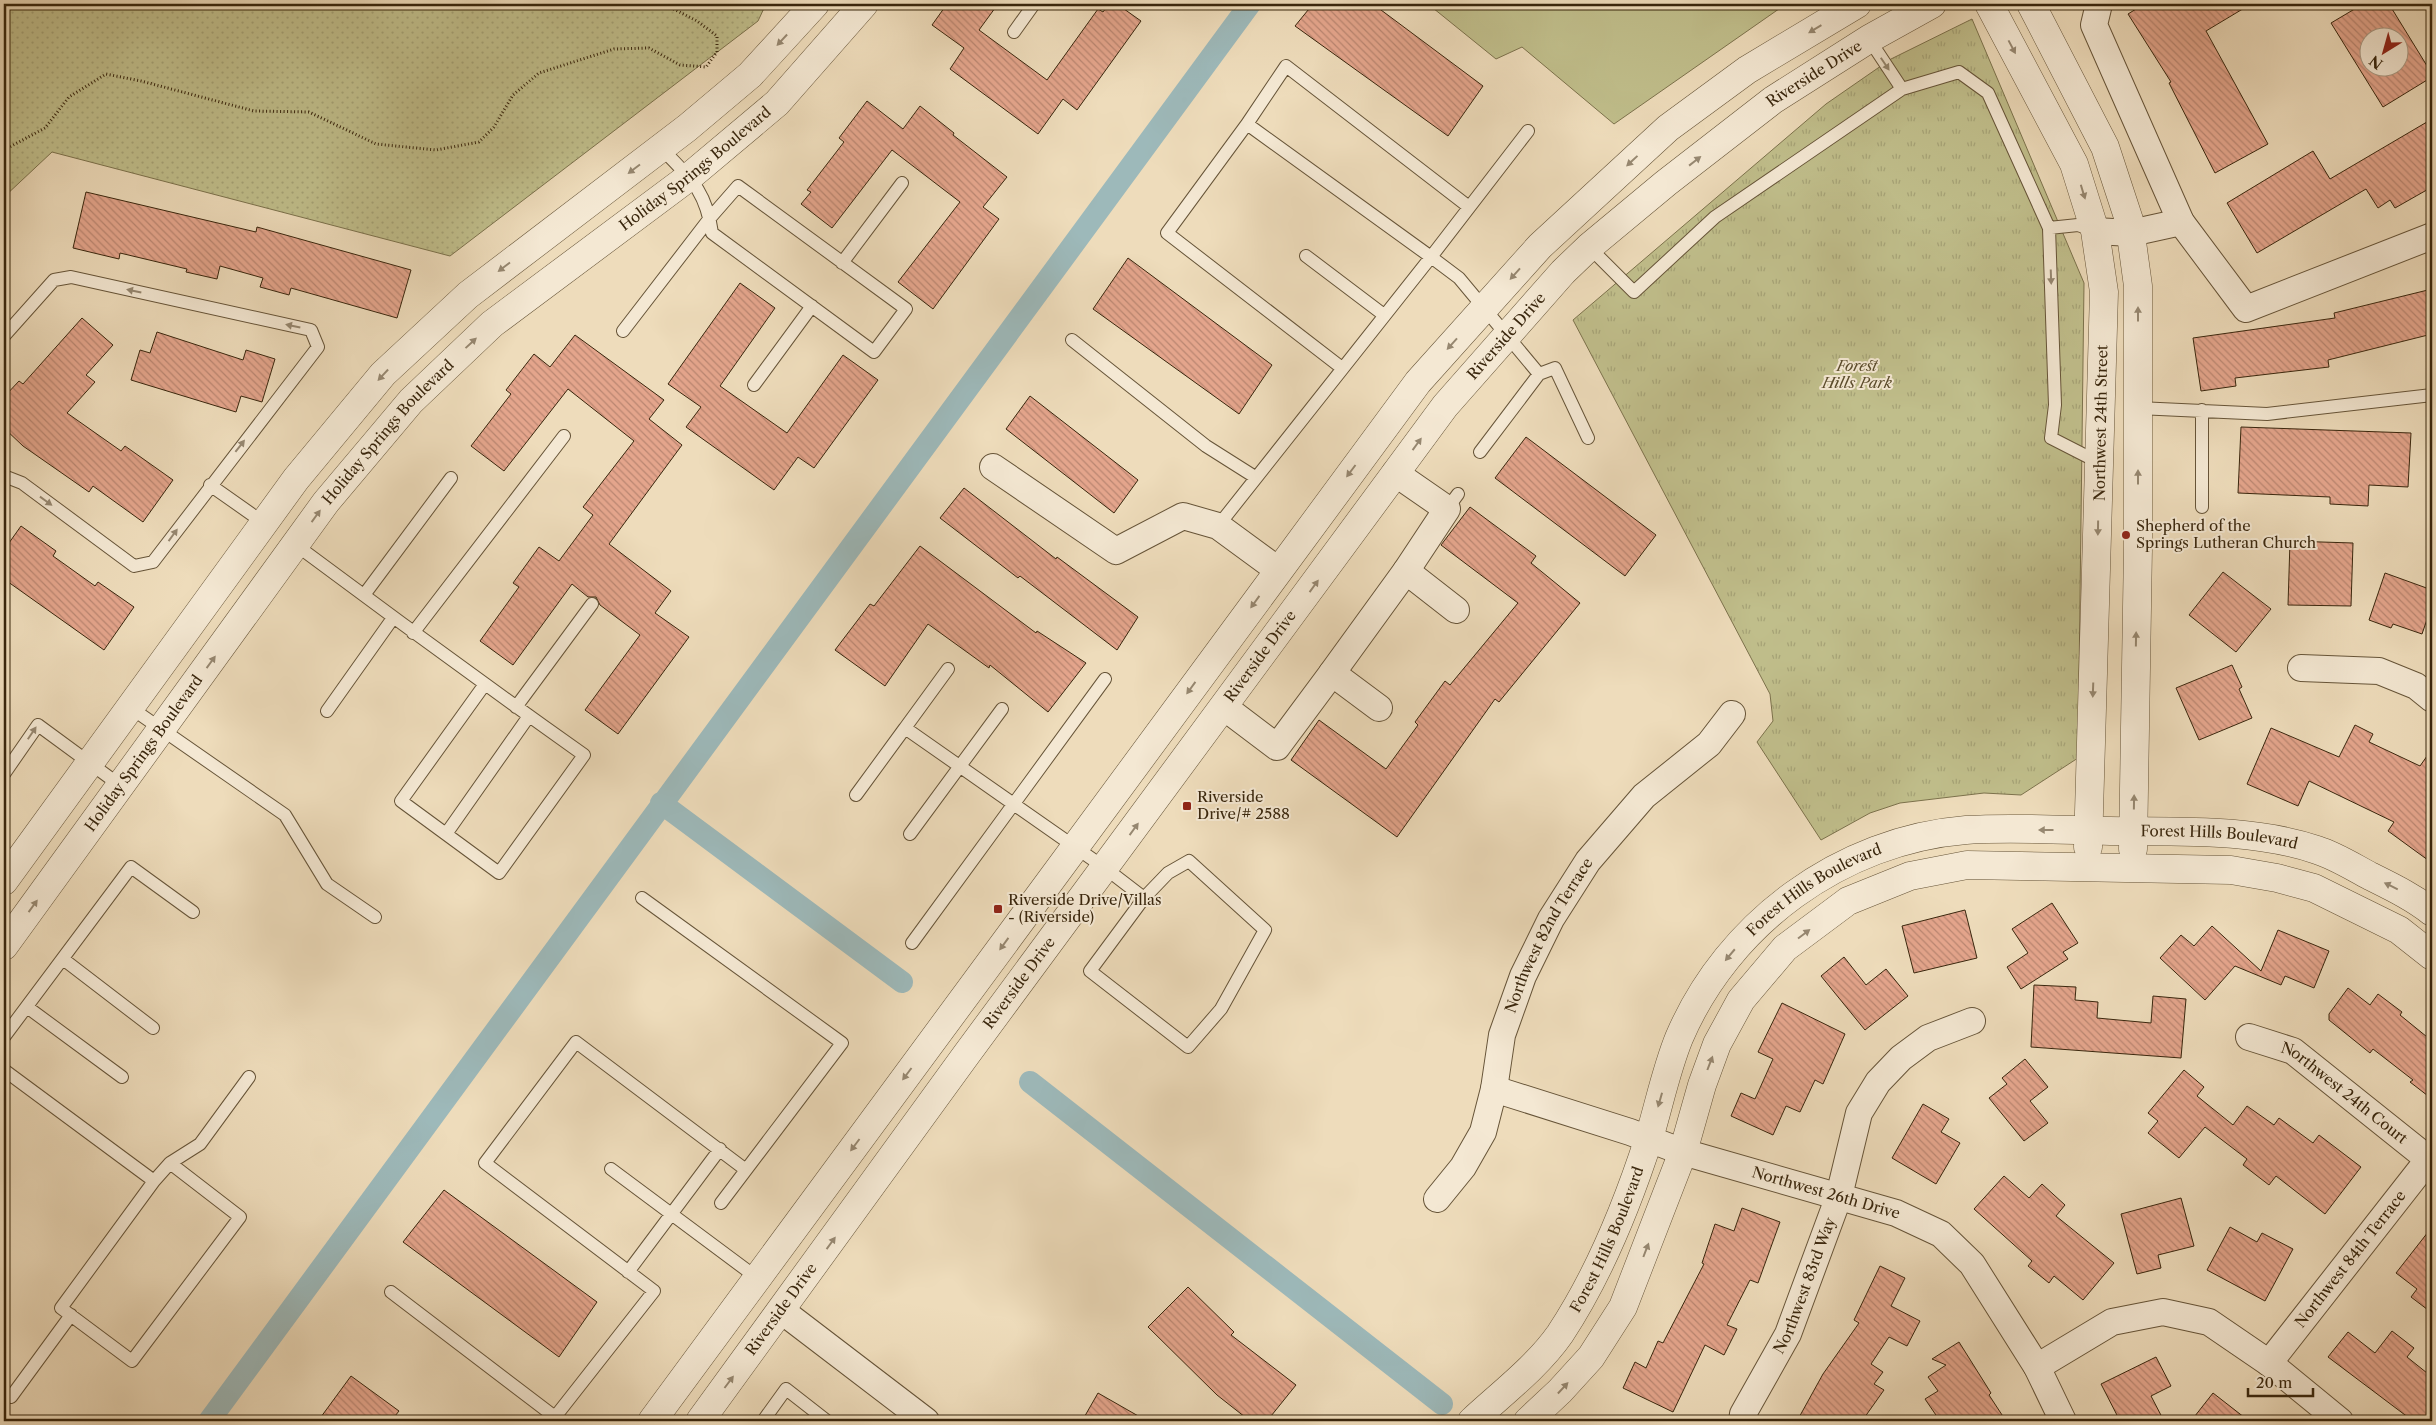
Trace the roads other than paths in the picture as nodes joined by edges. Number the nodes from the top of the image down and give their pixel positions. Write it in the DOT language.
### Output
graph roads {
  1 [pos="815,4"];
  2 [pos="864,4"];
  3 [pos="1034,4"];
  4 [pos="1856,4"];
  5 [pos="1932,4"];
  6 [pos="1989,4"];
  7 [pos="2031,4"];
  8 [pos="2099,4"];
  9 [pos="1014,32"];
  10 [pos="1869,39"];
  11 [pos="1902,89"];
  12 [pos="1247,124"];
  13 [pos="1528,131"];
  14 [pos="661,148"];
  15 [pos="689,177"];
  16 [pos="902,183"];
  17 [pos="1469,208"];
  18 [pos="710,218"];
  19 [pos="2181,222"];
  20 [pos="2049,228"];
  21 [pos="2095,232"];
  22 [pos="2131,233"];
  23 [pos="2432,236"];
  24 [pos="1589,247"];
  25 [pos="1306,256"];
  26 [pos="1431,257"];
  27 [pos="842,263"];
  28 [pos="812,306"];
  29 [pos="1485,308"];
  30 [pos="1384,315"];
  31 [pos="623,331"];
  32 [pos="4,336"];
  33 [pos="1506,336"];
  34 [pos="1072,340"];
  35 [pos="1342,368"];
  36 [pos="1538,374"];
  37 [pos="754,385"];
  38 [pos="2432,395"];
  39 [pos="2138,408"];
  40 [pos="2202,410"];
  41 [pos="564,436"];
  42 [pos="1588,438"];
  43 [pos="1480,452"];
  44 [pos="2100,463"];
  45 [pos="994,467"];
  46 [pos="1396,474"];
  47 [pos="4,476"];
  48 [pos="1255,477"];
  49 [pos="451,478"];
  50 [pos="210,485"];
  51 [pos="2202,507"];
  52 [pos="264,523"];
  53 [pos="1218,526"];
  54 [pos="296,545"];
  55 [pos="1278,570"];
  56 [pos="1406,571"];
  57 [pos="364,595"];
  58 [pos="592,604"];
  59 [pos="1456,610"];
  60 [pos="393,618"];
  61 [pos="413,633"];
  62 [pos="2301,668"];
  63 [pos="948,669"];
  64 [pos="1332,673"];
  65 [pos="1105,679"];
  66 [pos="485,684"];
  67 [pos="2432,699"];
  68 [pos="516,707"];
  69 [pos="131,708"];
  70 [pos="1224,708"];
  71 [pos="1379,708"];
  72 [pos="1002,709"];
  73 [pos="327,711"];
  74 [pos="1732,714"];
  75 [pos="529,716"];
  76 [pos="905,728"];
  77 [pos="161,731"];
  78 [pos="91,763"];
  79 [pos="959,766"];
  80 [pos="4,774"];
  81 [pos="121,786"];
  82 [pos="856,795"];
  83 [pos="1013,805"];
  84 [pos="2089,830"];
  85 [pos="2133,831"];
  86 [pos="446,834"];
  87 [pos="910,834"];
  88 [pos="1074,848"];
  89 [pos="1865,854"];
  90 [pos="2087,866"];
  91 [pos="1105,868"];
  92 [pos="2132,868"];
  93 [pos="2357,870"];
  94 [pos="4,881"];
  95 [pos="1880,886"];
  96 [pos="642,898"];
  97 [pos="1144,898"];
  98 [pos="2341,902"];
  99 [pos="193,912"];
  100 [pos="2432,912"];
  101 [pos="376,916"];
  102 [pos="912,943"];
  103 [pos="4,946"];
  104 [pos="2432,956"];
  105 [pos="63,959"];
  106 [pos="27,1007"];
  107 [pos="1972,1021"];
  108 [pos="153,1028"];
  109 [pos="4,1037"];
  110 [pos="2249,1037"];
  111 [pos="4,1070"];
  112 [pos="249,1076"];
  113 [pos="122,1077"];
  114 [pos="1494,1089"];
  115 [pos="1649,1138"];
  116 [pos="720,1149"];
  117 [pos="1683,1152"];
  118 [pos="2431,1159"];
  119 [pos="170,1163"];
  120 [pos="611,1169"];
  121 [pos="746,1170"];
  122 [pos="154,1181"];
  123 [pos="1839,1196"];
  124 [pos="1437,1199"];
  125 [pos="721,1203"];
  126 [pos="672,1214"];
  127 [pos="780,1245"];
  128 [pos="628,1272"];
  129 [pos="756,1277"];
  130 [pos="391,1292"];
  131 [pos="782,1311"];
  132 [pos="71,1315"];
  133 [pos="720,1326"];
  134 [pos="2269,1363"];
  135 [pos="2037,1367"];
  136 [pos="11,1397"];
  137 [pos="652,1421"];
  138 [pos="700,1421"];
  139 [pos="763,1421"];
  140 [pos="827,1421"];
  141 [pos="926,1421"];
  142 [pos="1473,1421"];
  143 [pos="1528,1421"];
  144 [pos="1742,1421"];
  145 [pos="2063,1421"];
  146 [pos="2340,1421"];
  1 -- 14 [label="street, one-way"];
  2 -- 15 [label="street, Holiday Springs Boulevard"];
  3 -- 9 [label="lane"];
  4 -- 29 [label="street, one-way"];
  5 -- 10 [label="street, Riverside Drive"];
  6 -- 21 [label="street, Northwest 24th Street, one-way"];
  7 -- 22 [label="street"];
  8 -- 19 [label="street"];
  10 -- 11 [label="lane, one-way"];
  24 -- 10 [label="street, Riverside Drive, one-way"];
  11 -- 20 [label="lane"];
  11 -- 24 [label="lane"];
  12 -- 17 [label="lane"];
  12 -- 26 [label="lane"];
  12 -- 35 [label="lane"];
  13 -- 17 [label="lane"];
  14 -- 15 [label="lane"];
  14 -- 52 [label="street, one-way"];
  15 -- 18 [label="lane"];
  54 -- 15 [label="street, Holiday Springs Boulevard, one-way"];
  16 -- 27 [label="lane"];
  17 -- 26 [label="lane"];
  18 -- 27 [label="lane"];
  18 -- 28 [label="lane"];
  18 -- 31 [label="lane"];
  19 -- 22 [label="street"];
  19 -- 23 [label="street"];
  20 -- 21 [label="lane"];
  20 -- 44 [label="lane, one-way"];
  21 -- 22 [label="street"];
  21 -- 44 [label="street, Northwest 24th Street"];
  39 -- 22 [label="street, one-way"];
  24 -- 33 [label="street, Riverside Drive"];
  25 -- 30 [label="lane"];
  26 -- 29 [label="lane"];
  26 -- 30 [label="lane"];
  27 -- 28 [label="lane"];
  28 -- 37 [label="lane"];
  29 -- 33 [label="lane"];
  29 -- 55 [label="street, one-way"];
  30 -- 35 [label="lane"];
  50 -- 32 [label="lane, one-way"];
  33 -- 36 [label="lane"];
  46 -- 33 [label="street, Riverside Drive, one-way"];
  34 -- 48 [label="lane"];
  35 -- 48 [label="lane"];
  36 -- 42 [label="lane"];
  36 -- 43 [label="lane"];
  38 -- 40 [label="lane"];
  39 -- 40 [label="lane"];
  85 -- 39 [label="street, one-way"];
  40 -- 51 [label="lane"];
  41 -- 61 [label="lane"];
  44 -- 84 [label="street, Northwest 24th Street, one-way"];
  45 -- 53 [label="street"];
  46 -- 56 [label="street"];
  70 -- 46 [label="street, Riverside Drive, one-way"];
  47 -- 50 [label="lane, one-way"];
  48 -- 53 [label="lane"];
  49 -- 57 [label="lane"];
  50 -- 52 [label="lane"];
  52 -- 54 [label="street"];
  52 -- 69 [label="street"];
  53 -- 55 [label="street"];
  54 -- 57 [label="lane"];
  77 -- 54 [label="street, Holiday Springs Boulevard, one-way"];
  55 -- 88 [label="street, one-way"];
  56 -- 59 [label="street"];
  56 -- 64 [label="street"];
  57 -- 60 [label="lane"];
  58 -- 68 [label="lane"];
  60 -- 61 [label="lane"];
  60 -- 73 [label="lane"];
  61 -- 66 [label="lane"];
  62 -- 67 [label="street"];
  63 -- 76 [label="lane"];
  64 -- 70 [label="street"];
  64 -- 71 [label="street"];
  65 -- 83 [label="lane"];
  66 -- 68 [label="lane"];
  66 -- 86 [label="lane"];
  68 -- 75 [label="lane"];
  69 -- 77 [label="lane"];
  69 -- 78 [label="street"];
  91 -- 70 [label="street, Riverside Drive, one-way"];
  72 -- 79 [label="lane"];
  74 -- 114 [label="street, Northwest 82nd Terrace"];
  75 -- 86 [label="lane"];
  75 -- 86 [label="lane"];
  76 -- 79 [label="lane"];
  76 -- 82 [label="lane"];
  77 -- 81 [label="street, Holiday Springs Boulevard"];
  77 -- 101 [label="lane"];
  80 -- 78 [label="lane, one-way"];
  78 -- 81 [label="lane"];
  78 -- 94 [label="street"];
  79 -- 83 [label="lane"];
  79 -- 87 [label="lane"];
  103 -- 81 [label="street, Holiday Springs Boulevard, one-way"];
  83 -- 88 [label="lane"];
  83 -- 102 [label="lane"];
  84 -- 85 [label="street, Forest Hills Boulevard"];
  84 -- 89 [label="street, Forest Hills Boulevard, one-way"];
  84 -- 90 [label="street, Northwest 24th Street"];
  85 -- 92 [label="street"];
  85 -- 93 [label="street, Forest Hills Boulevard"];
  88 -- 91 [label="lane"];
  88 -- 127 [label="street, one-way"];
  89 -- 95 [label="street"];
  89 -- 115 [label="street, Forest Hills Boulevard, one-way"];
  90 -- 92 [label="street, Forest Hills Boulevard"];
  90 -- 95 [label="street, Forest Hills Boulevard"];
  91 -- 97 [label="lane"];
  131 -- 91 [label="street, Riverside Drive, one-way"];
  92 -- 98 [label="street, Forest Hills Boulevard"];
  93 -- 98 [label="street"];
  100 -- 93 [label="street, Forest Hills Boulevard, one-way"];
  117 -- 95 [label="street, Forest Hills Boulevard, one-way"];
  96 -- 121 [label="lane"];
  97 -- 97 [label="lane"];
  98 -- 104 [label="street, Forest Hills Boulevard"];
  99 -- 105 [label="lane"];
  105 -- 106 [label="lane"];
  105 -- 108 [label="lane"];
  106 -- 109 [label="lane"];
  106 -- 113 [label="lane"];
  107 -- 123 [label="street, Northwest 83rd Way"];
  110 -- 118 [label="street, Northwest 24th Court"];
  111 -- 122 [label="lane"];
  112 -- 119 [label="lane"];
  114 -- 115 [label="street, Northwest 26th Drive"];
  114 -- 124 [label="street, Northwest 82nd Terrace"];
  115 -- 117 [label="street, Northwest 26th Drive"];
  115 -- 142 [label="street, Forest Hills Boulevard"];
  116 -- 121 [label="lane"];
  116 -- 126 [label="lane"];
  116 -- 128 [label="lane"];
  117 -- 123 [label="street, Northwest 26th Drive"];
  143 -- 117 [label="street, Forest Hills Boulevard, one-way"];
  118 -- 134 [label="street, Northwest 84th Terrace"];
  119 -- 122 [label="lane"];
  119 -- 132 [label="lane"];
  120 -- 126 [label="lane"];
  121 -- 125 [label="lane"];
  122 -- 132 [label="lane"];
  123 -- 135 [label="street, Northwest 26th Drive"];
  123 -- 144 [label="street, Northwest 83rd Way"];
  126 -- 128 [label="lane"];
  126 -- 129 [label="lane"];
  127 -- 129 [label="street"];
  127 -- 131 [label="street"];
  128 -- 130 [label="lane"];
  129 -- 133 [label="street"];
  131 -- 133 [label="street"];
  138 -- 131 [label="street, Riverside Drive, one-way"];
  131 -- 141 [label="street"];
  132 -- 136 [label="lane"];
  133 -- 137 [label="street"];
  134 -- 135 [label="street"];
  134 -- 146 [label="street"];
  135 -- 145 [label="street, Northwest 26th Drive"];
  139 -- 140 [label="lane"];
}
